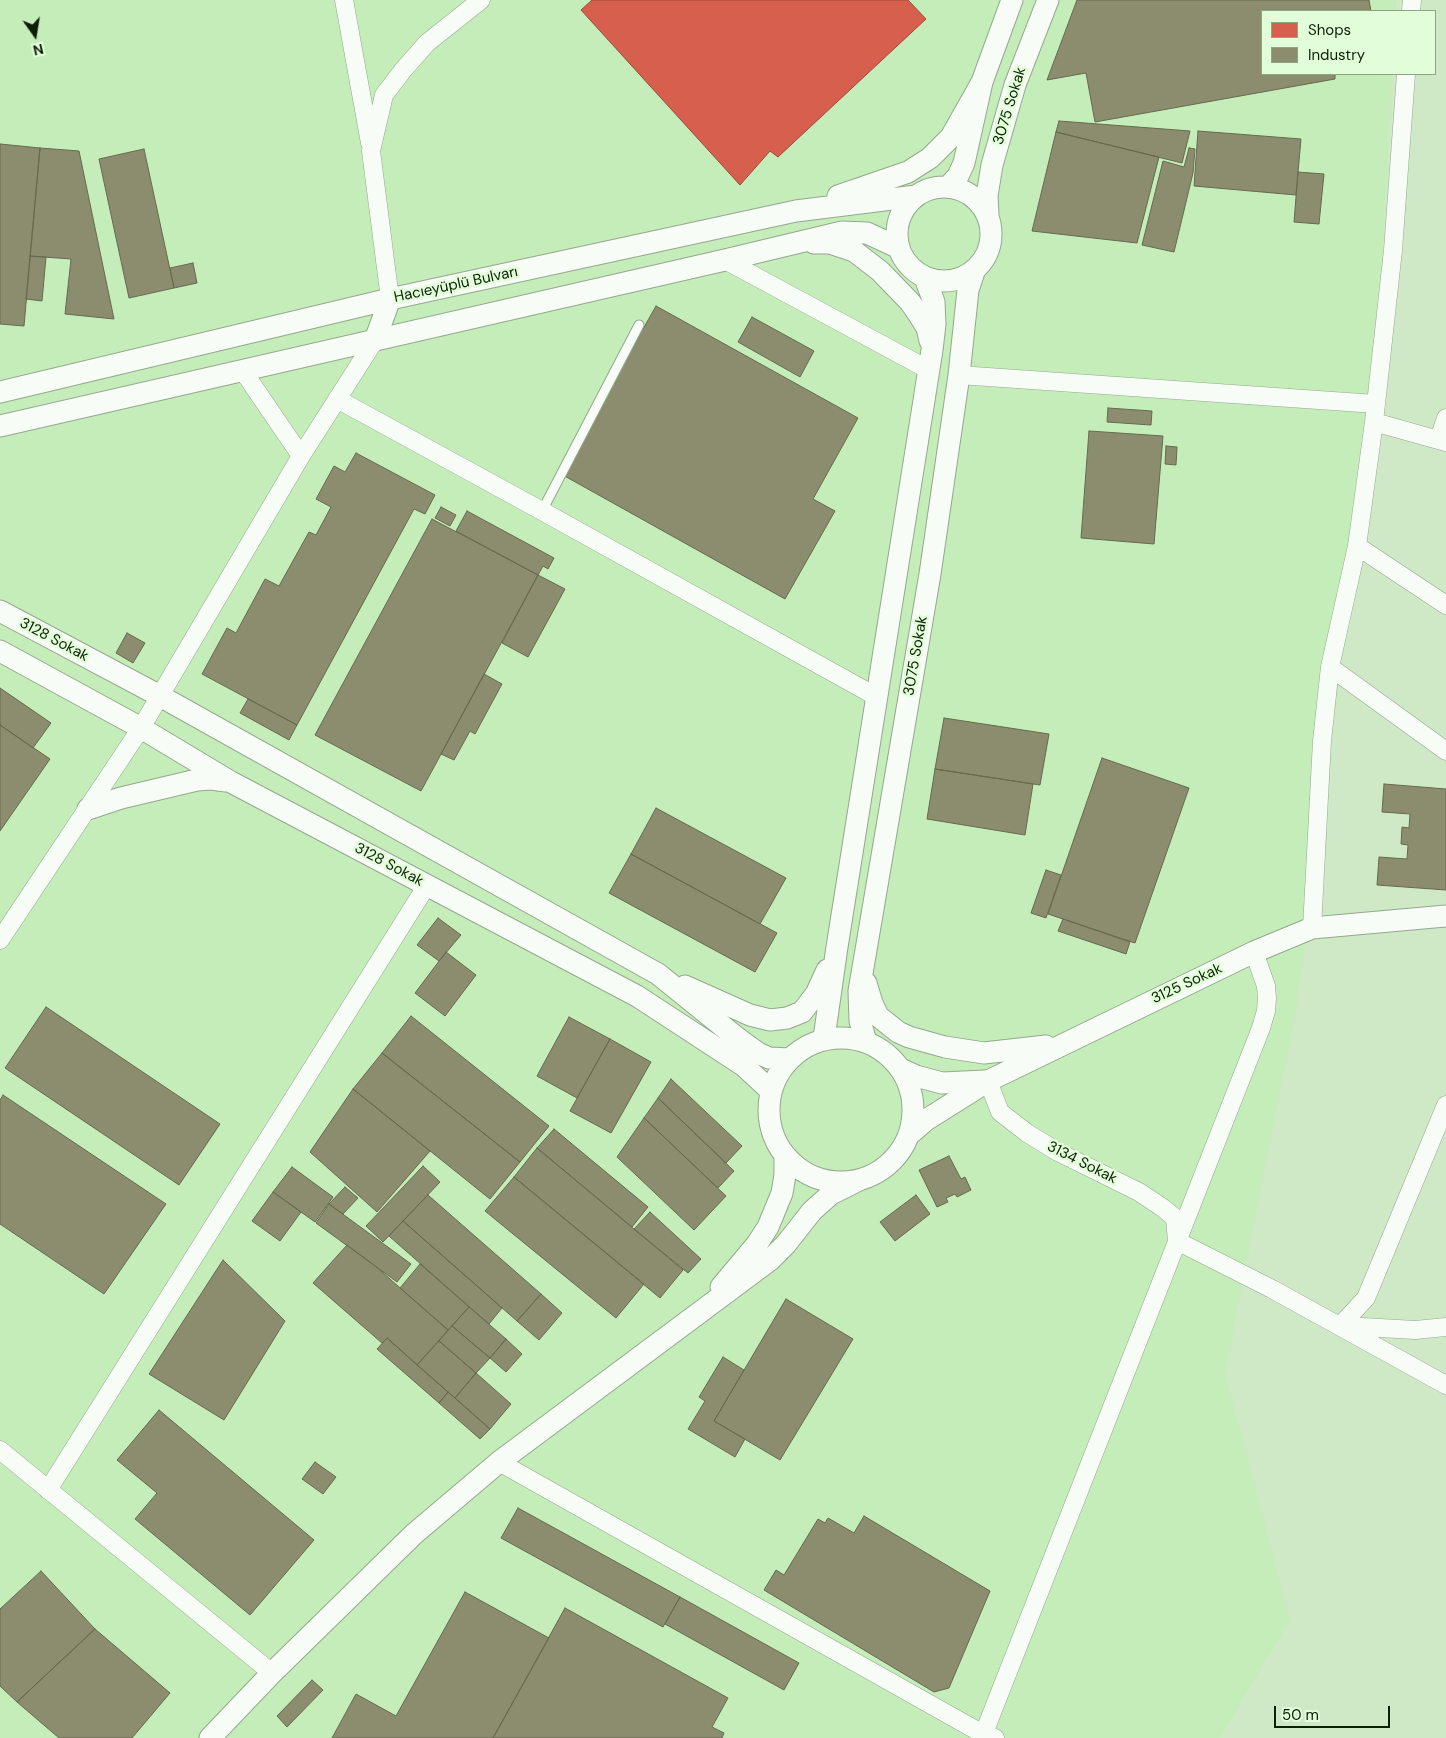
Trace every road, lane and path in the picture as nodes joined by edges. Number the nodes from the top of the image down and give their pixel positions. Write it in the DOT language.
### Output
graph roads {
  1 [pos="344,0"];
  2 [pos="481,0"];
  3 [pos="1012,0"];
  4 [pos="1048,0"];
  5 [pos="1406,75"];
  6 [pos="982,82"];
  7 [pos="372,151"];
  8 [pos="948,187"];
  9 [pos="916,196"];
  10 [pos="796,211"];
  11 [pos="988,214"];
  12 [pos="794,244"];
  13 [pos="897,247"];
  14 [pos="726,260"];
  15 [pos="976,269"];
  16 [pos="925,278"];
  17 [pos="390,299"];
  18 [pos="638,325"];
  19 [pos="375,340"];
  20 [pos="931,360"];
  21 [pos="243,370"];
  22 [pos="959,375"];
  23 [pos="0,392"];
  24 [pos="337,399"];
  25 [pos="1376,404"];
  26 [pos="1446,418"];
  27 [pos="1374,422"];
  28 [pos="0,426"];
  29 [pos="1443,441"];
  30 [pos="301,456"];
  31 [pos="542,511"];
  32 [pos="1357,546"];
  33 [pos="1446,605"];
  34 [pos="0,612"];
  35 [pos="0,651"];
  36 [pos="1330,667"];
  37 [pos="160,696"];
  38 [pos="878,698"];
  39 [pos="141,728"];
  40 [pos="1446,751"];
  41 [pos="231,782"];
  42 [pos="88,809"];
  43 [pos="443,855"];
  44 [pos="427,885"];
  45 [pos="1446,916"];
  46 [pos="1312,928"];
  47 [pos="0,940"];
  48 [pos="837,947"];
  49 [pos="1254,952"];
  50 [pos="863,971"];
  51 [pos="658,974"];
  52 [pos="824,1038"];
  53 [pos="866,1042"];
  54 [pos="1063,1043"];
  55 [pos="790,1059"];
  56 [pos="903,1070"];
  57 [pos="988,1081"];
  58 [pos="770,1090"];
  59 [pos="1446,1105"];
  60 [pos="911,1133"];
  61 [pos="785,1157"];
  62 [pos="859,1180"];
  63 [pos="1177,1241"];
  64 [pos="700,1312"];
  65 [pos="1340,1326"];
  66 [pos="1446,1327"];
  67 [pos="1446,1385"];
  68 [pos="0,1450"];
  69 [pos="499,1462"];
  70 [pos="48,1490"];
  71 [pos="272,1673"];
  72 [pos="987,1737"];
  73 [pos="210,1738"];
  1 -- 7 [label="street"];
  2 -- 7 [label="street"];
  3 -- 6 [label="street, 3075 Sokak"];
  4 -- 11 [label="street, 3075 Sokak"];
  5 -- 25 [label="street"];
  6 -- 8 [label="street, 3075 Sokak"];
  6 -- 10 [label="street"];
  7 -- 17 [label="street"];
  8 -- 9 [label="street"];
  8 -- 11 [label="street"];
  9 -- 10 [label="street, Hacıeyüplü Bulvarı"];
  9 -- 13 [label="street"];
  10 -- 17 [label="street, Hacıeyüplü Bulvarı"];
  11 -- 15 [label="street"];
  12 -- 13 [label="street"];
  12 -- 14 [label="street"];
  12 -- 20 [label="street"];
  13 -- 16 [label="street"];
  14 -- 19 [label="street"];
  14 -- 20 [label="street"];
  15 -- 16 [label="street"];
  15 -- 22 [label="street, 3075 Sokak"];
  16 -- 20 [label="street, 3075 Sokak"];
  17 -- 19 [label="street"];
  17 -- 23 [label="street, Hacıeyüplü Bulvarı"];
  18 -- 31 [label="lane"];
  19 -- 21 [label="street"];
  19 -- 24 [label="street"];
  20 -- 38 [label="street, 3075 Sokak"];
  21 -- 28 [label="street"];
  21 -- 30 [label="street"];
  22 -- 25 [label="street"];
  22 -- 50 [label="street, 3075 Sokak"];
  24 -- 30 [label="street"];
  24 -- 31 [label="street"];
  25 -- 27 [label="street"];
  26 -- 29 [label="street"];
  27 -- 29 [label="street"];
  27 -- 32 [label="street"];
  30 -- 37 [label="street"];
  31 -- 38 [label="street"];
  32 -- 33 [label="street"];
  32 -- 36 [label="street"];
  34 -- 37 [label="street, 3128 Sokak"];
  35 -- 39 [label="street, 3128 Sokak"];
  36 -- 40 [label="street"];
  36 -- 46 [label="street"];
  37 -- 39 [label="street"];
  37 -- 43 [label="street, 3128 Sokak"];
  38 -- 48 [label="street, 3075 Sokak"];
  39 -- 41 [label="street, 3128 Sokak"];
  39 -- 42 [label="street"];
  41 -- 42 [label="street"];
  41 -- 44 [label="street, 3128 Sokak"];
  42 -- 47 [label="street"];
  43 -- 44 [label="street"];
  43 -- 51 [label="street, 3128 Sokak"];
  44 -- 58 [label="street, 3128 Sokak"];
  44 -- 70 [label="street"];
  45 -- 46 [label="street, 3125 Sokak"];
  46 -- 49 [label="street, 3125 Sokak"];
  48 -- 51 [label="street, 3128 Sokak"];
  48 -- 52 [label="street, 3075 Sokak"];
  49 -- 54 [label="street, 3125 Sokak"];
  49 -- 63 [label="street"];
  50 -- 53 [label="street, 3075 Sokak"];
  50 -- 54 [label="street, 3125 Sokak"];
  51 -- 55 [label="street, 3128 Sokak"];
  52 -- 53 [label="street"];
  52 -- 55 [label="street"];
  53 -- 56 [label="street"];
  54 -- 57 [label="street, 3125 Sokak"];
  55 -- 58 [label="street"];
  56 -- 57 [label="street, 3125 Sokak"];
  56 -- 60 [label="street"];
  57 -- 60 [label="street, 3125 Sokak"];
  57 -- 63 [label="street, 3134 Sokak"];
  58 -- 61 [label="street"];
  59 -- 65 [label="street"];
  60 -- 62 [label="street"];
  61 -- 62 [label="street"];
  61 -- 64 [label="street"];
  62 -- 64 [label="street"];
  63 -- 65 [label="street"];
  63 -- 72 [label="street"];
  64 -- 69 [label="street"];
  65 -- 66 [label="street"];
  65 -- 67 [label="street"];
  68 -- 70 [label="street"];
  69 -- 71 [label="street"];
  69 -- 72 [label="street"];
  70 -- 71 [label="street"];
  71 -- 73 [label="street"];
}
